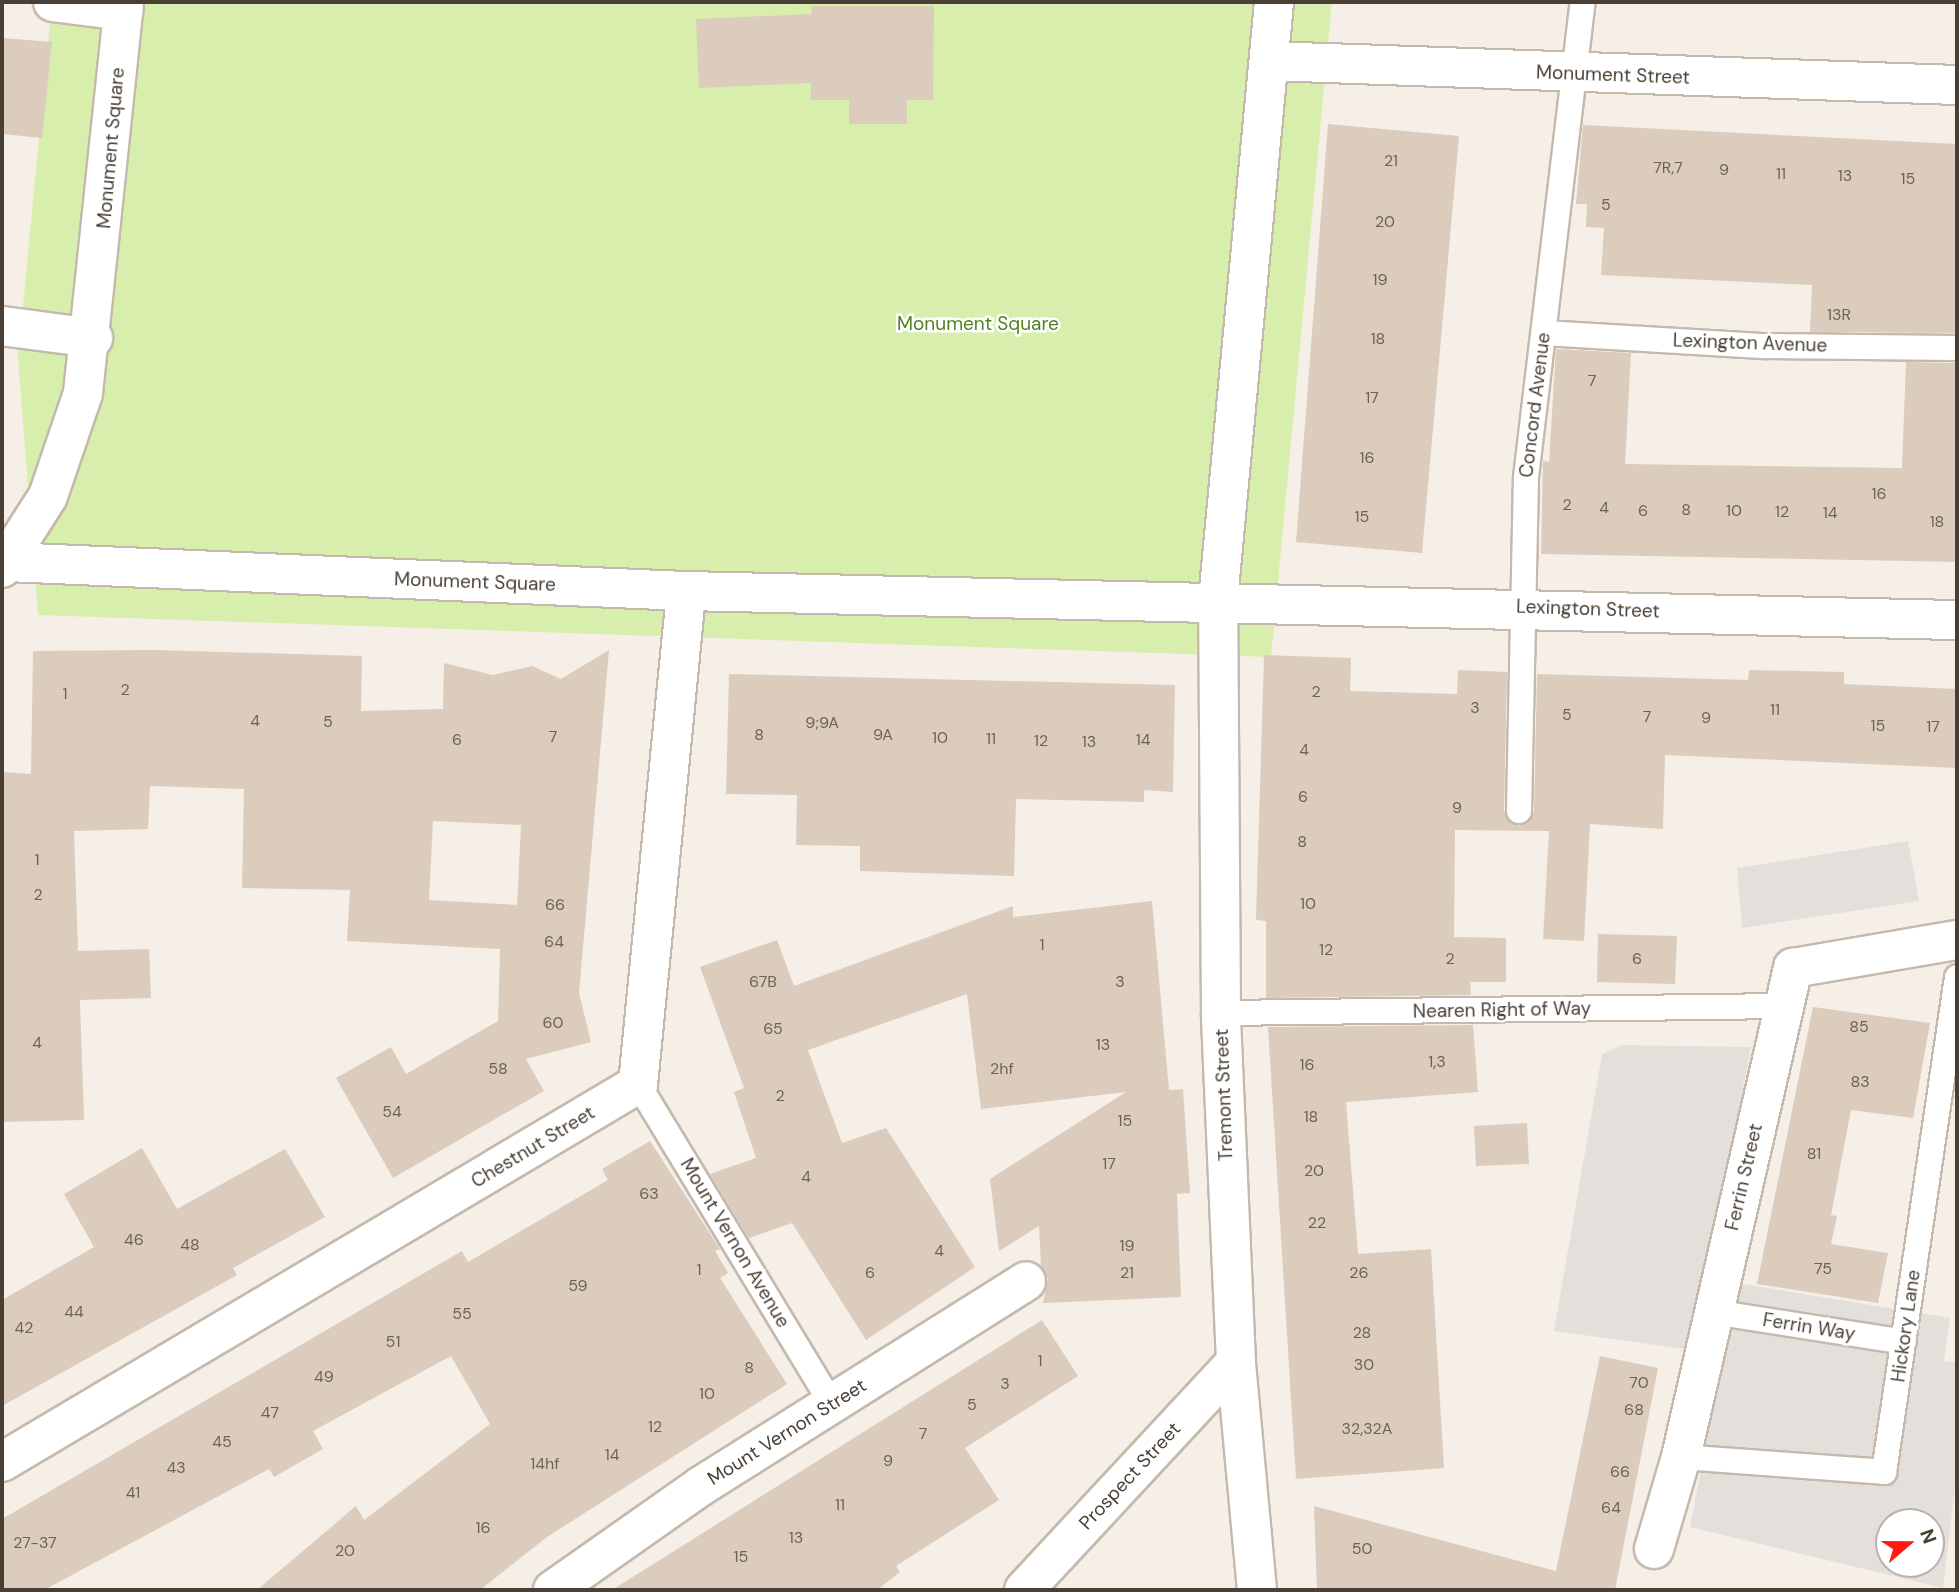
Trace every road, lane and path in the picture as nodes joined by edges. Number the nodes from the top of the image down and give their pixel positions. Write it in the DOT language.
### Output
graph roads {
  1 [pos="53,2"];
  2 [pos="1274,2"];
  3 [pos="1583,2"];
  4 [pos="124,6"];
  5 [pos="1269,61"];
  6 [pos="1576,75"];
  7 [pos="1957,85"];
  8 [pos="2,326"];
  9 [pos="1544,332"];
  10 [pos="93,338"];
  11 [pos="1957,348"];
  12 [pos="4,565"];
  13 [pos="686,591"];
  14 [pos="1218,600"];
  15 [pos="1520,607"];
  16 [pos="1957,620"];
  17 [pos="1519,811"];
  18 [pos="1957,940"];
  19 [pos="1957,977"];
  20 [pos="1782,1006"];
  21 [pos="1221,1013"];
  22 [pos="638,1084"];
  23 [pos="1026,1281"];
  24 [pos="1713,1312"];
  25 [pos="1904,1342"];
  26 [pos="1236,1362"];
  27 [pos="831,1403"];
  28 [pos="1681,1457"];
  29 [pos="2,1462"];
  30 [pos="1654,1549"];
  31 [pos="553,1590"];
  32 [pos="1024,1590"];
  33 [pos="1257,1590"];
  1 -- 4 [label="street"];
  2 -- 5 [label="street"];
  3 -- 6 [label="lane, Concord Avenue"];
  4 -- 10 [label="street, Monument Square"];
  5 -- 6 [label="street, Monument Street"];
  5 -- 14 [label="street"];
  6 -- 7 [label="street, Monument Street"];
  6 -- 9 [label="lane, Concord Avenue"];
  8 -- 10 [label="street"];
  9 -- 11 [label="lane, Lexington Avenue"];
  9 -- 15 [label="lane, Concord Avenue"];
  10 -- 12 [label="street, Monument Square"];
  12 -- 13 [label="street, Monument Square"];
  13 -- 14 [label="street, Monument Square"];
  13 -- 22 [label="street"];
  14 -- 15 [label="street, Lexington Street"];
  14 -- 21 [label="street, Tremont Street"];
  15 -- 16 [label="street, Lexington Street"];
  15 -- 17 [label="lane, Concord Avenue"];
  18 -- 20 [label="street, Ferrin Street"];
  19 -- 25 [label="lane, Hickory Lane"];
  20 -- 21 [label="lane, Nearen Right of Way"];
  20 -- 24 [label="street, Ferrin Street"];
  21 -- 26 [label="street, Tremont Street"];
  22 -- 27 [label="lane, Mount Vernon Avenue"];
  22 -- 29 [label="street, Chestnut Street"];
  23 -- 27 [label="street, Mount Vernon Street"];
  24 -- 25 [label="lane, Ferrin Way"];
  24 -- 28 [label="street, Ferrin Street"];
  25 -- 28 [label="lane, Hickory Lane"];
  26 -- 32 [label="street, Prospect Street"];
  26 -- 33 [label="street, Tremont Street"];
  27 -- 31 [label="street, Mount Vernon Street"];
  28 -- 30 [label="street, Ferrin Street"];
}
